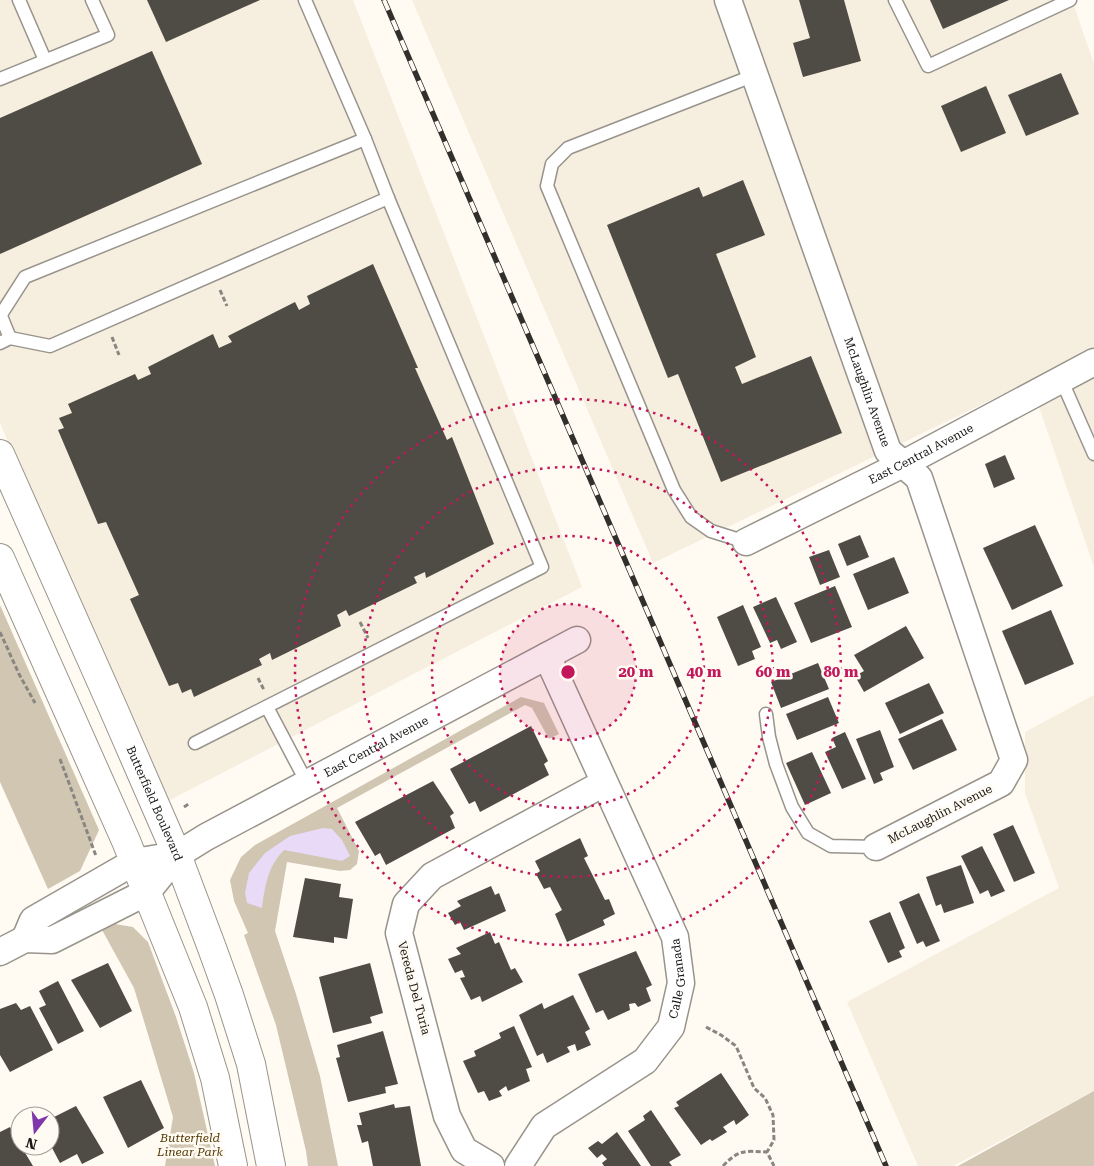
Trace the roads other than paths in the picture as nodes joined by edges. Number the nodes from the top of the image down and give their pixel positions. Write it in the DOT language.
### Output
graph roads {
  1 [pos="19,0"];
  2 [pos="92,0"];
  3 [pos="305,0"];
  4 [pos="728,0"];
  5 [pos="895,0"];
  6 [pos="1070,0"];
  7 [pos="45,60"];
  8 [pos="755,75"];
  9 [pos="0,79"];
  10 [pos="365,138"];
  11 [pos="388,198"];
  12 [pos="0,316"];
  13 [pos="5,340"];
  14 [pos="1094,362"];
  15 [pos="1061,379"];
  16 [pos="0,454"];
  17 [pos="1094,454"];
  18 [pos="903,464"];
  19 [pos="746,542"];
  20 [pos="0,558"];
  21 [pos="576,640"];
  22 [pos="547,656"];
  23 [pos="267,706"];
  24 [pos="766,714"];
  25 [pos="194,743"];
  26 [pos="604,782"];
  27 [pos="307,783"];
  28 [pos="876,847"];
  29 [pos="176,856"];
  30 [pos="134,862"];
  31 [pos="147,892"];
  32 [pos="25,939"];
  33 [pos="0,952"];
  34 [pos="234,1166"];
  35 [pos="271,1166"];
  36 [pos="491,1166"];
  37 [pos="518,1166"];
  1 -- 7 [label="lane"];
  2 -- 7 [label="lane"];
  3 -- 10 [label="lane"];
  4 -- 8 [label="street, McLaughlin Avenue"];
  5 -- 6 [label="lane"];
  7 -- 9 [label="lane"];
  8 -- 18 [label="street, McLaughlin Avenue"];
  8 -- 19 [label="lane"];
  10 -- 11 [label="lane"];
  10 -- 12 [label="lane"];
  11 -- 13 [label="lane"];
  11 -- 23 [label="lane"];
  12 -- 13 [label="lane"];
  14 -- 15 [label="street, East Central Avenue"];
  15 -- 17 [label="lane"];
  15 -- 18 [label="street, East Central Avenue"];
  16 -- 29 [label="main road, Butterfield Boulevard"];
  18 -- 19 [label="street, East Central Avenue"];
  18 -- 28 [label="street, McLaughlin Avenue"];
  20 -- 30 [label="main road"];
  21 -- 22 [label="street, East Central Avenue"];
  22 -- 26 [label="street, Calle Granada"];
  22 -- 27 [label="street, East Central Avenue"];
  23 -- 25 [label="lane"];
  23 -- 27 [label="lane"];
  24 -- 28 [label="lane"];
  26 -- 36 [label="street, Vereda Del Turia"];
  26 -- 37 [label="street, Calle Granada"];
  27 -- 29 [label="street, East Central Avenue"];
  29 -- 30 [label="street, East Central Avenue"];
  29 -- 31 [label="street, East Central Avenue"];
  29 -- 35 [label="main road, Butterfield Boulevard"];
  30 -- 31 [label="main road"];
  30 -- 32 [label="street, East Central Avenue"];
  31 -- 32 [label="street, East Central Avenue"];
  31 -- 34 [label="main road"];
  32 -- 33 [label="street, East Central Avenue"];
}
